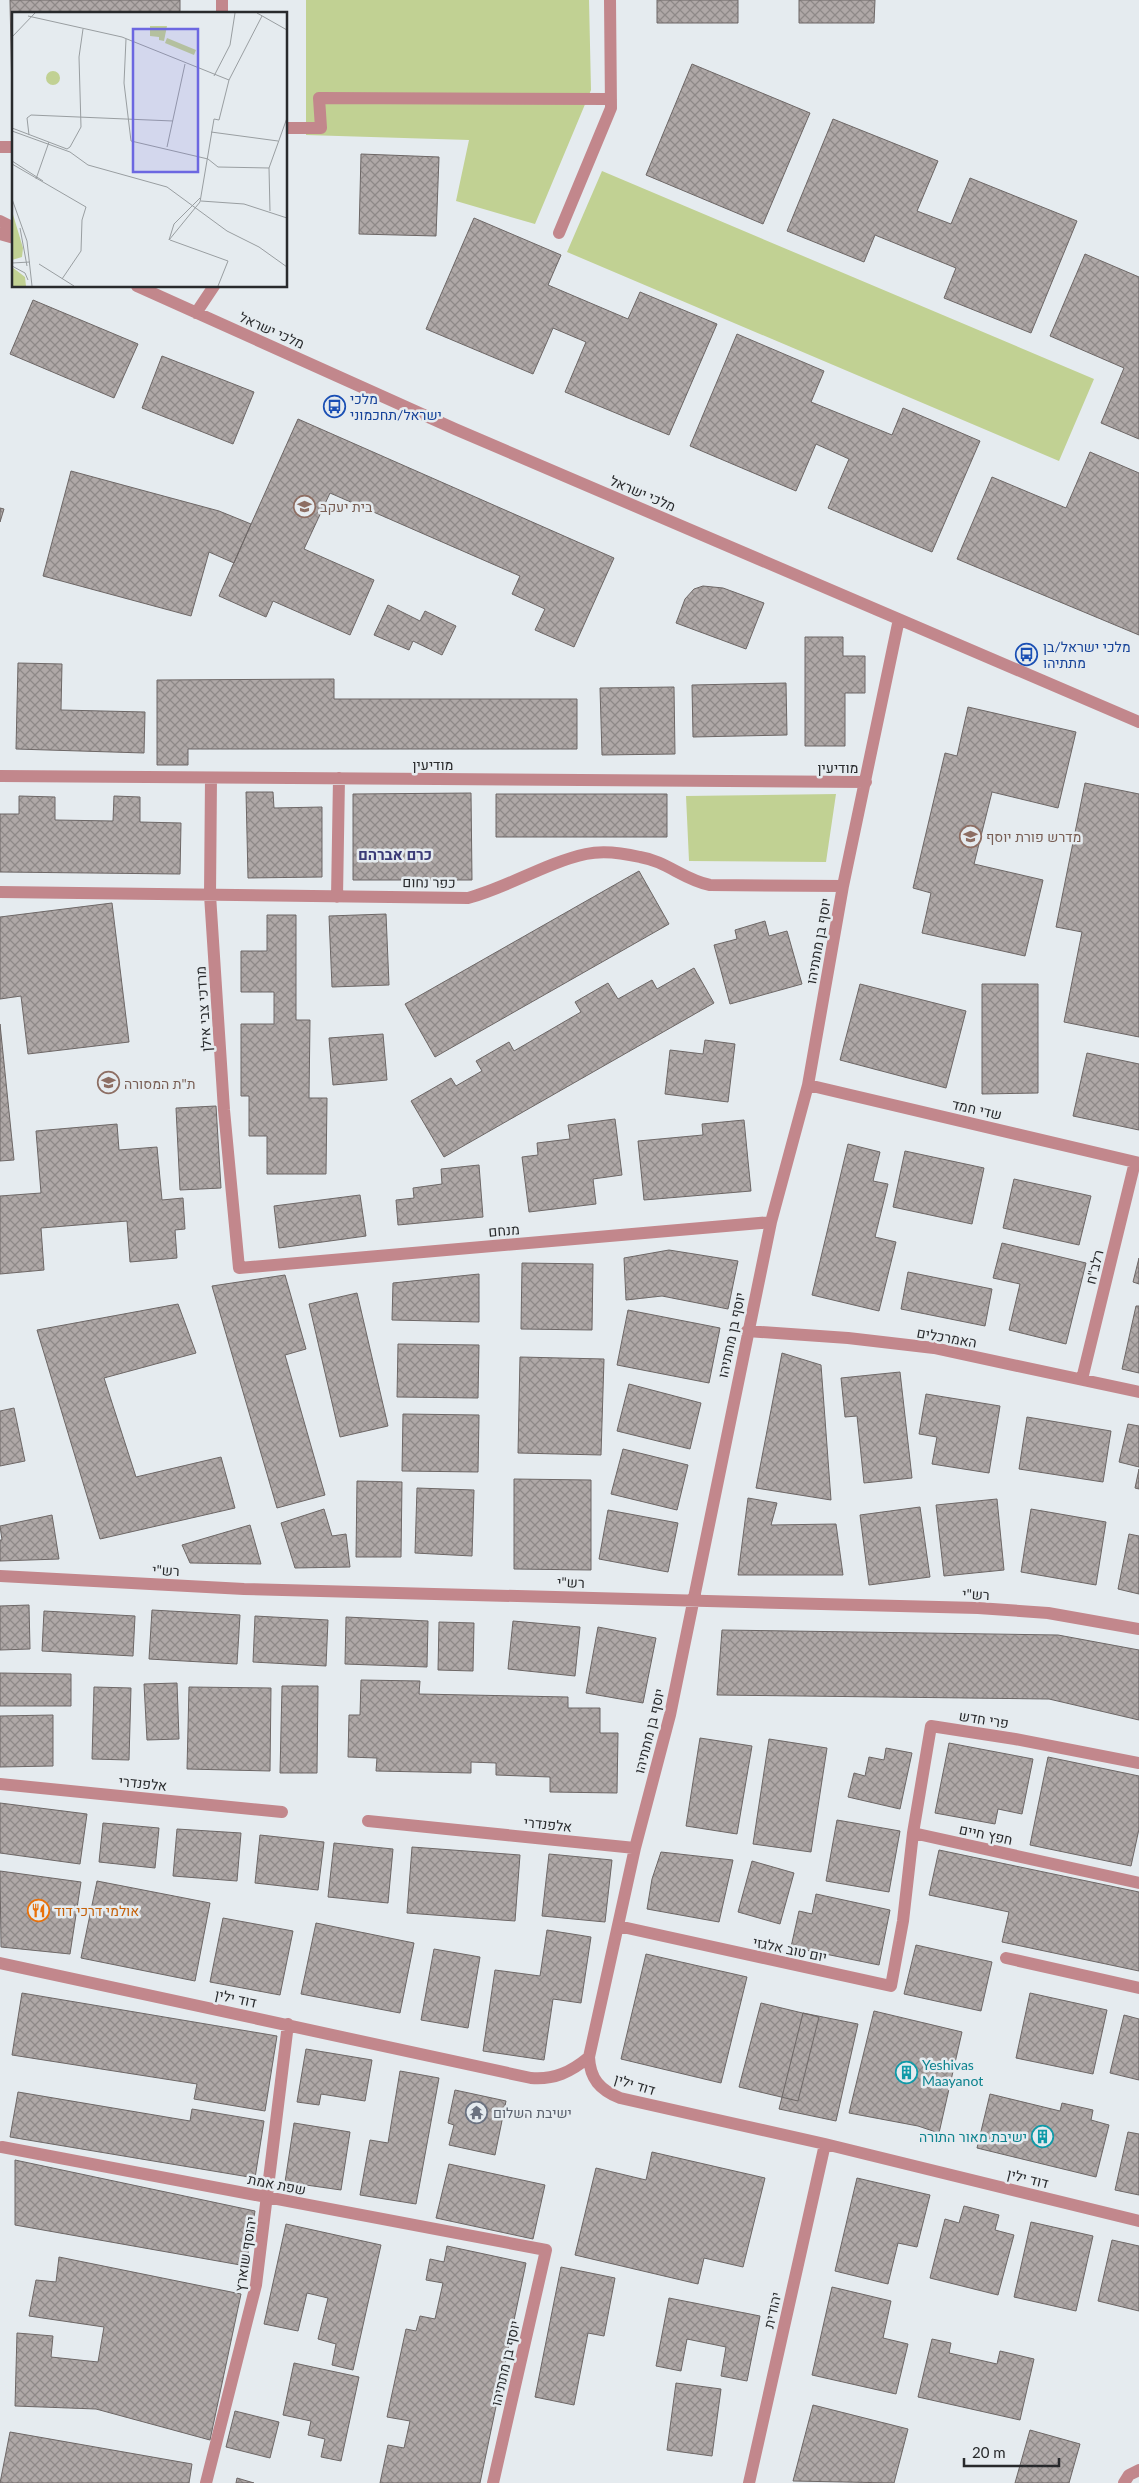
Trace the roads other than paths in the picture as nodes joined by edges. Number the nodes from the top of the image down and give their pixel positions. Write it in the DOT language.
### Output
graph roads {
  1 [pos="610,0"];
  2 [pos="611,99"];
  3 [pos="288,128"];
  4 [pos="0,221"];
  5 [pos="12,227"];
  6 [pos="559,233"];
  7 [pos="141,288"];
  8 [pos="213,288"];
  9 [pos="196,313"];
  10 [pos="899,619"];
  11 [pos="1139,722"];
  12 [pos="0,776"];
  13 [pos="211,778"];
  14 [pos="339,778"];
  15 [pos="866,782"];
  16 [pos="843,886"];
  17 [pos="0,892"];
  18 [pos="210,895"];
  19 [pos="337,896"];
  20 [pos="808,1086"];
  21 [pos="1137,1162"];
  22 [pos="771,1222"];
  23 [pos="239,1268"];
  24 [pos="747,1331"];
  25 [pos="1082,1379"];
  26 [pos="1139,1392"];
  27 [pos="0,1576"];
  28 [pos="693,1600"];
  29 [pos="1139,1629"];
  30 [pos="1139,1762"];
  31 [pos="0,1784"];
  32 [pos="282,1812"];
  33 [pos="368,1821"];
  34 [pos="913,1833"];
  35 [pos="635,1848"];
  36 [pos="1139,1883"];
  37 [pos="618,1926"];
  38 [pos="1006,1958"];
  39 [pos="0,1963"];
  40 [pos="1139,1988"];
  41 [pos="288,2024"];
  42 [pos="589,2057"];
  43 [pos="825,2144"];
  44 [pos="2,2147"];
  45 [pos="269,2198"];
  46 [pos="1139,2221"];
  47 [pos="546,2250"];
  48 [pos="1139,2470"];
  49 [pos="206,2483"];
  50 [pos="493,2483"];
  51 [pos="748,2483"];
  52 [pos="1124,2483"];
  1 -- 2 [label="street"];
  2 -- 3 [label="street"];
  2 -- 6 [label="street"];
  4 -- 5 [label="street"];
  7 -- 9 [label="street, מלכי ישראל"];
  8 -- 9 [label="street"];
  9 -- 10 [label="street, מלכי ישראל"];
  10 -- 11 [label="street, מלכי ישראל"];
  10 -- 15 [label="street, יוסף בן מתתיהו"];
  12 -- 13 [label="street, מודיעין"];
  13 -- 14 [label="street, מודיעין"];
  13 -- 18 [label="street, מרדכי צבי אילן"];
  14 -- 15 [label="street, מודיעין"];
  14 -- 19 [label="street"];
  15 -- 16 [label="street, יוסף בן מתתיהו"];
  16 -- 19 [label="street, כפר נחום"];
  16 -- 20 [label="street, יוסף בן מתתיהו"];
  17 -- 18 [label="street, כפר נחום"];
  18 -- 19 [label="street, כפר נחום"];
  18 -- 23 [label="street, מרדכי צבי אילן"];
  20 -- 21 [label="street, שדי חמד"];
  20 -- 22 [label="street, יוסף בן מתתיהו"];
  21 -- 25 [label="street, רלב\"ח"];
  22 -- 23 [label="street, מנחם"];
  22 -- 24 [label="street, יוסף בן מתתיהו"];
  24 -- 25 [label="street, האמרכלים"];
  24 -- 28 [label="street, יוסף בן מתתיהו"];
  25 -- 26 [label="street, האמרכלים"];
  27 -- 28 [label="street, רש\"י"];
  28 -- 29 [label="street, רש\"י"];
  28 -- 35 [label="street, יוסף בן מתתיהו"];
  30 -- 34 [label="street, פרי חדש"];
  31 -- 32 [label="street, אלפנדרי"];
  33 -- 35 [label="street, אלפנדרי"];
  34 -- 36 [label="street, חפץ חיים"];
  34 -- 37 [label="street, יום טוב אלגזי"];
  35 -- 37 [label="street, יוסף בן מתתיהו"];
  37 -- 42 [label="street, יוסף בן מתתיהו"];
  38 -- 40 [label="street"];
  39 -- 41 [label="street, דוד ילין"];
  41 -- 42 [label="street, דוד ילין"];
  41 -- 45 [label="street, יהוסף שוארץ"];
  42 -- 43 [label="street, דוד ילין"];
  43 -- 46 [label="street, דוד ילין"];
  43 -- 51 [label="street, יהודית"];
  44 -- 45 [label="street, שפת אמת"];
  45 -- 47 [label="street, שפת אמת"];
  45 -- 49 [label="street, יהוסף שוארץ"];
  47 -- 50 [label="street, יוסף בן מתתיהו"];
  48 -- 52 [label="street"];
}
